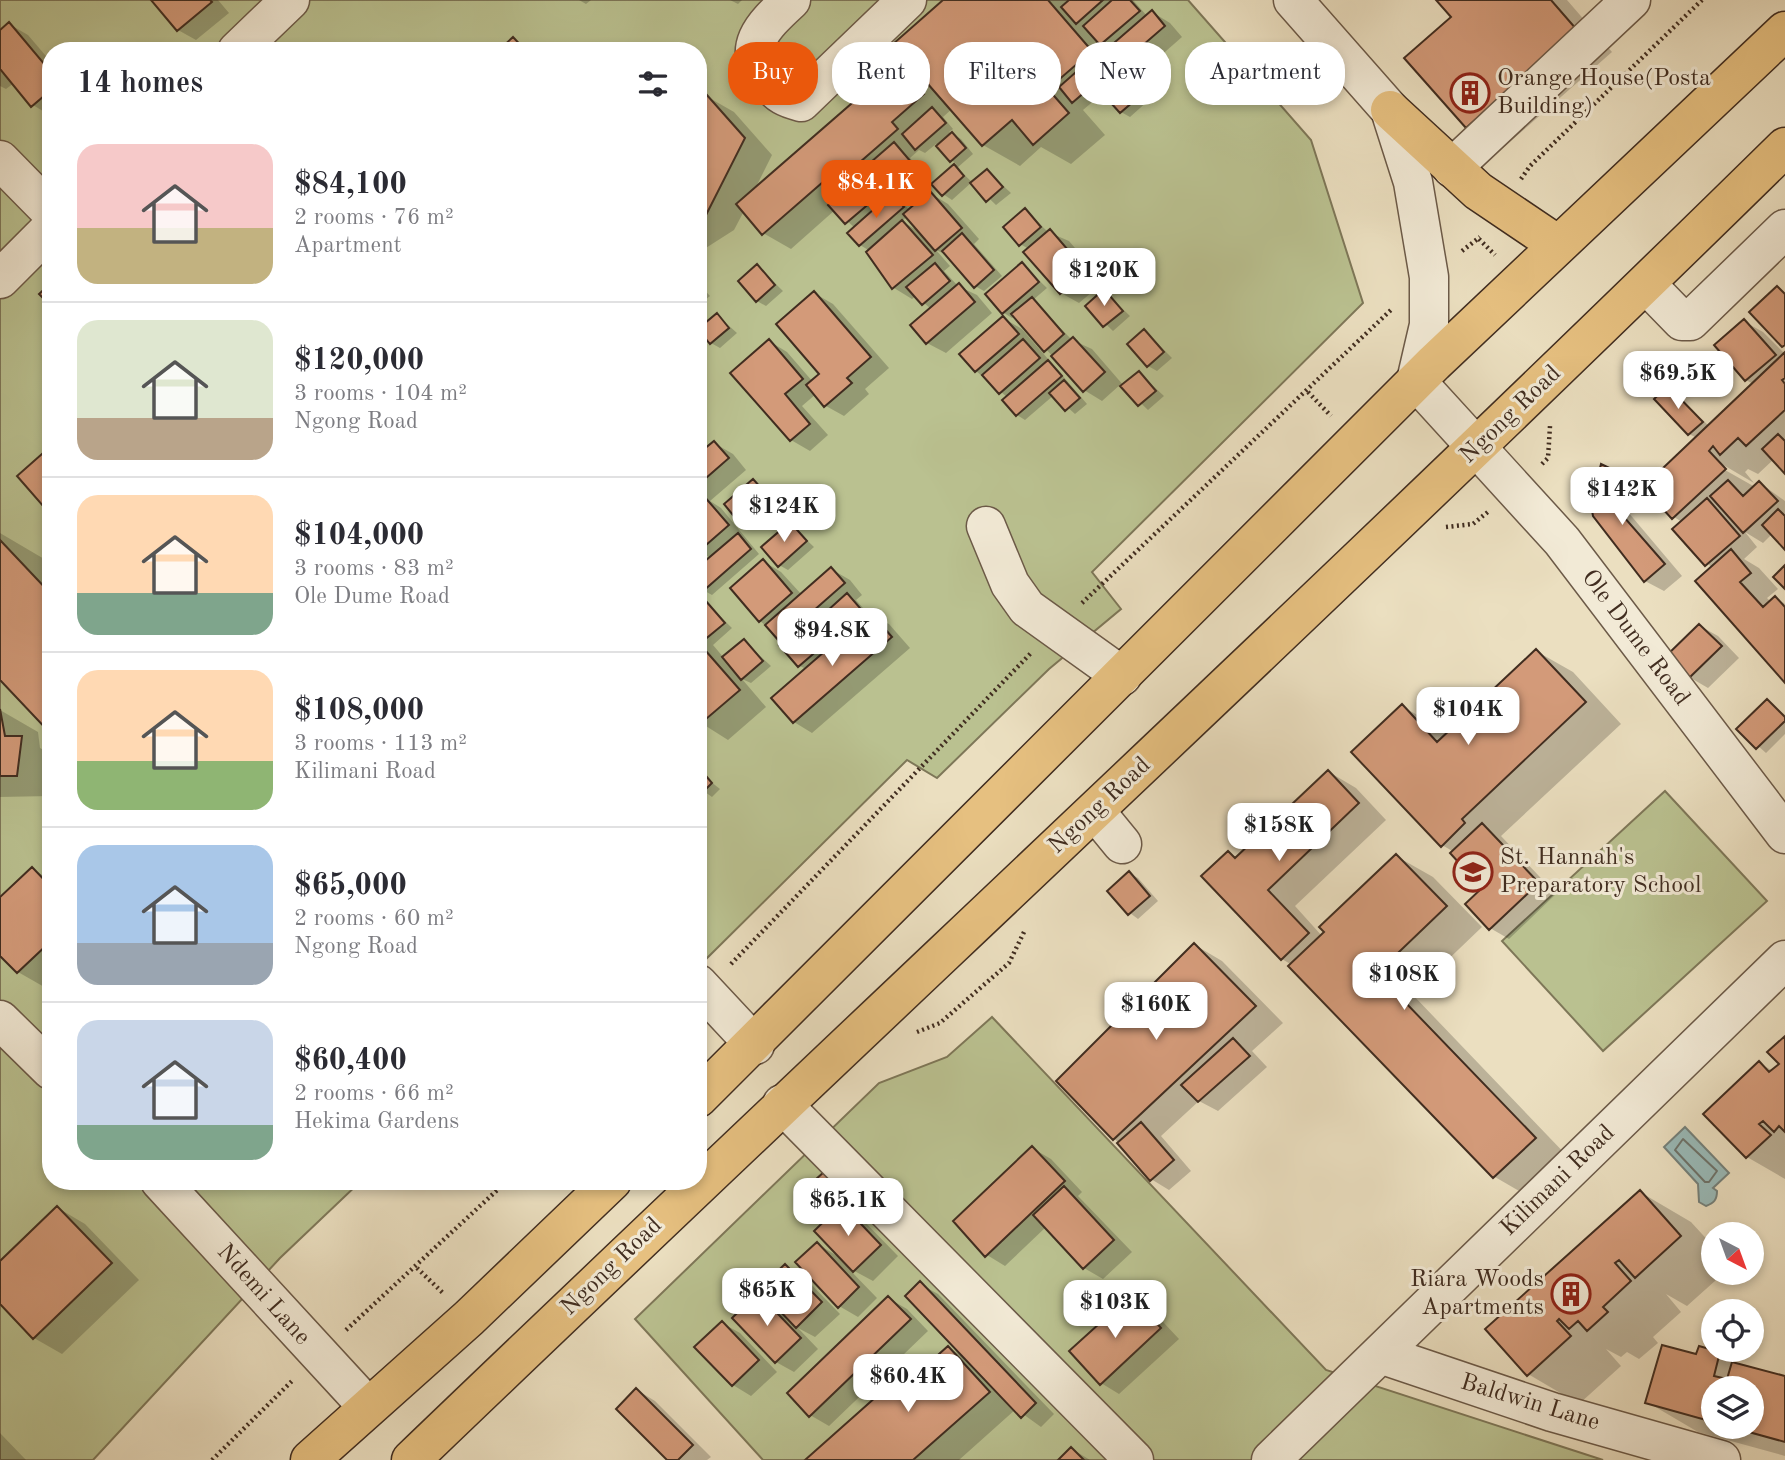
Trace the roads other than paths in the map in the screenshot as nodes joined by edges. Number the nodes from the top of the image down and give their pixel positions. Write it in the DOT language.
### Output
graph roads {
  1 [pos="290,0"];
  2 [pos="791,0"];
  3 [pos="907,0"];
  4 [pos="1293,0"];
  5 [pos="1631,0"];
  6 [pos="1785,31"];
  7 [pos="246,42"];
  8 [pos="1390,110"];
  9 [pos="1785,147"];
  10 [pos="0,160"];
  11 [pos="1452,168"];
  12 [pos="42,203"];
  13 [pos="1785,229"];
  14 [pos="42,237"];
  15 [pos="1558,245"];
  16 [pos="0,279"];
  17 [pos="1646,284"];
  18 [pos="1416,381"];
  19 [pos="1479,447"];
  20 [pos="986,526"];
  21 [pos="1122,676"];
  22 [pos="1095,811"];
  23 [pos="1785,834"];
  24 [pos="1122,844"];
  25 [pos="1785,960"];
  26 [pos="707,994"];
  27 [pos="0,1020"];
  28 [pos="755,1045"];
  29 [pos="42,1061"];
  30 [pos="707,1090"];
  31 [pos="782,1104"];
  32 [pos="707,1176"];
  33 [pos="168,1190"];
  34 [pos="603,1190"];
  35 [pos="692,1190"];
  36 [pos="1380,1354"];
  37 [pos="368,1407"];
  38 [pos="310,1460"];
  39 [pos="411,1460"];
  40 [pos="1134,1460"];
  41 [pos="1271,1460"];
  42 [pos="1721,1460"];
  1 -- 7 [label="street"];
  2 -- 3 [label="street"];
  4 -- 8 [label="street"];
  5 -- 11 [label="street"];
  6 -- 15 [label="main road"];
  8 -- 11 [label="main road"];
  8 -- 18 [label="street"];
  9 -- 17 [label="main road, Ngong Road"];
  10 -- 12 [label="street"];
  11 -- 15 [label="main road"];
  13 -- 17 [label="street"];
  14 -- 16 [label="street"];
  15 -- 18 [label="main road"];
  17 -- 19 [label="main road, Ngong Road"];
  18 -- 19 [label="street, Ole Dume Road"];
  18 -- 21 [label="main road"];
  19 -- 22 [label="main road, Ngong Road"];
  19 -- 23 [label="street, Ole Dume Road"];
  20 -- 21 [label="street"];
  21 -- 28 [label="main road"];
  22 -- 24 [label="street"];
  22 -- 31 [label="main road, Ngong Road"];
  25 -- 36 [label="street, Kilimani Road"];
  26 -- 28 [label="street"];
  27 -- 29 [label="street"];
  28 -- 30 [label="main road"];
  31 -- 32 [label="main road, Ngong Road"];
  31 -- 40 [label="street"];
  33 -- 37 [label="street, Ndemi Lane"];
  34 -- 37 [label="main road"];
  35 -- 39 [label="main road, Ngong Road"];
  36 -- 41 [label="street, Kilimani Road"];
  36 -- 42 [label="street, Baldwin Lane"];
  37 -- 38 [label="main road"];
}
